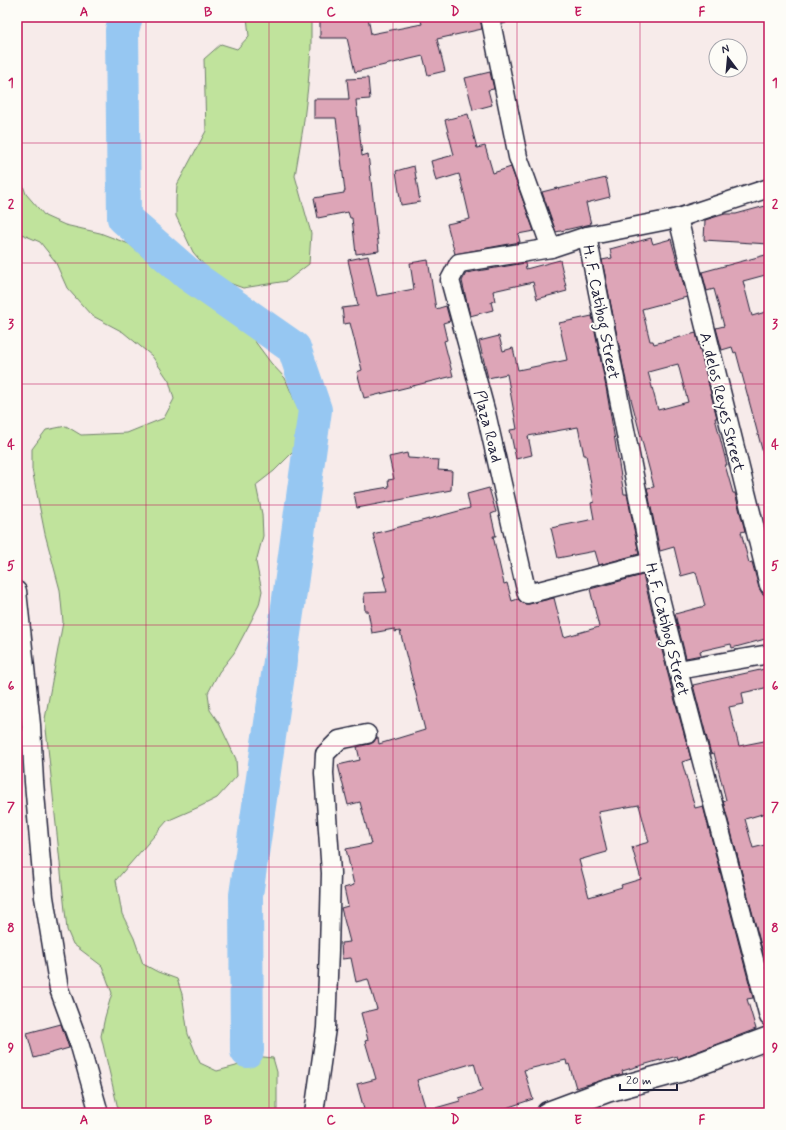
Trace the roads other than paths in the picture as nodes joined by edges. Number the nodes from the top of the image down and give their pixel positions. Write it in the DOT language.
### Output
graph roads {
  1 [pos="490,17"];
  2 [pos="769,188"];
  3 [pos="678,218"];
  4 [pos="587,236"];
  5 [pos="551,248"];
  6 [pos="651,562"];
  7 [pos="769,585"];
  8 [pos="17,591"];
  9 [pos="769,654"];
  10 [pos="678,670"];
  11 [pos="367,734"];
  12 [pos="769,1017"];
  13 [pos="769,1038"];
  14 [pos="99,1113"];
  15 [pos="314,1113"];
  16 [pos="548,1113"];
  1 -- 5 [label="street"];
  2 -- 3 [label="street, Plaza Road"];
  3 -- 4 [label="street, Plaza Road"];
  3 -- 7 [label="street, A. delos Reyes Street"];
  4 -- 5 [label="street, Plaza Road"];
  4 -- 6 [label="street, H. F. Catibog Street"];
  5 -- 6 [label="street, Plaza Road"];
  6 -- 10 [label="street, H. F. Catibog Street"];
  8 -- 14 [label="street"];
  9 -- 10 [label="street"];
  10 -- 12 [label="street, H. F. Catibog Street"];
  11 -- 15 [label="street"];
  13 -- 16 [label="street"];
}
